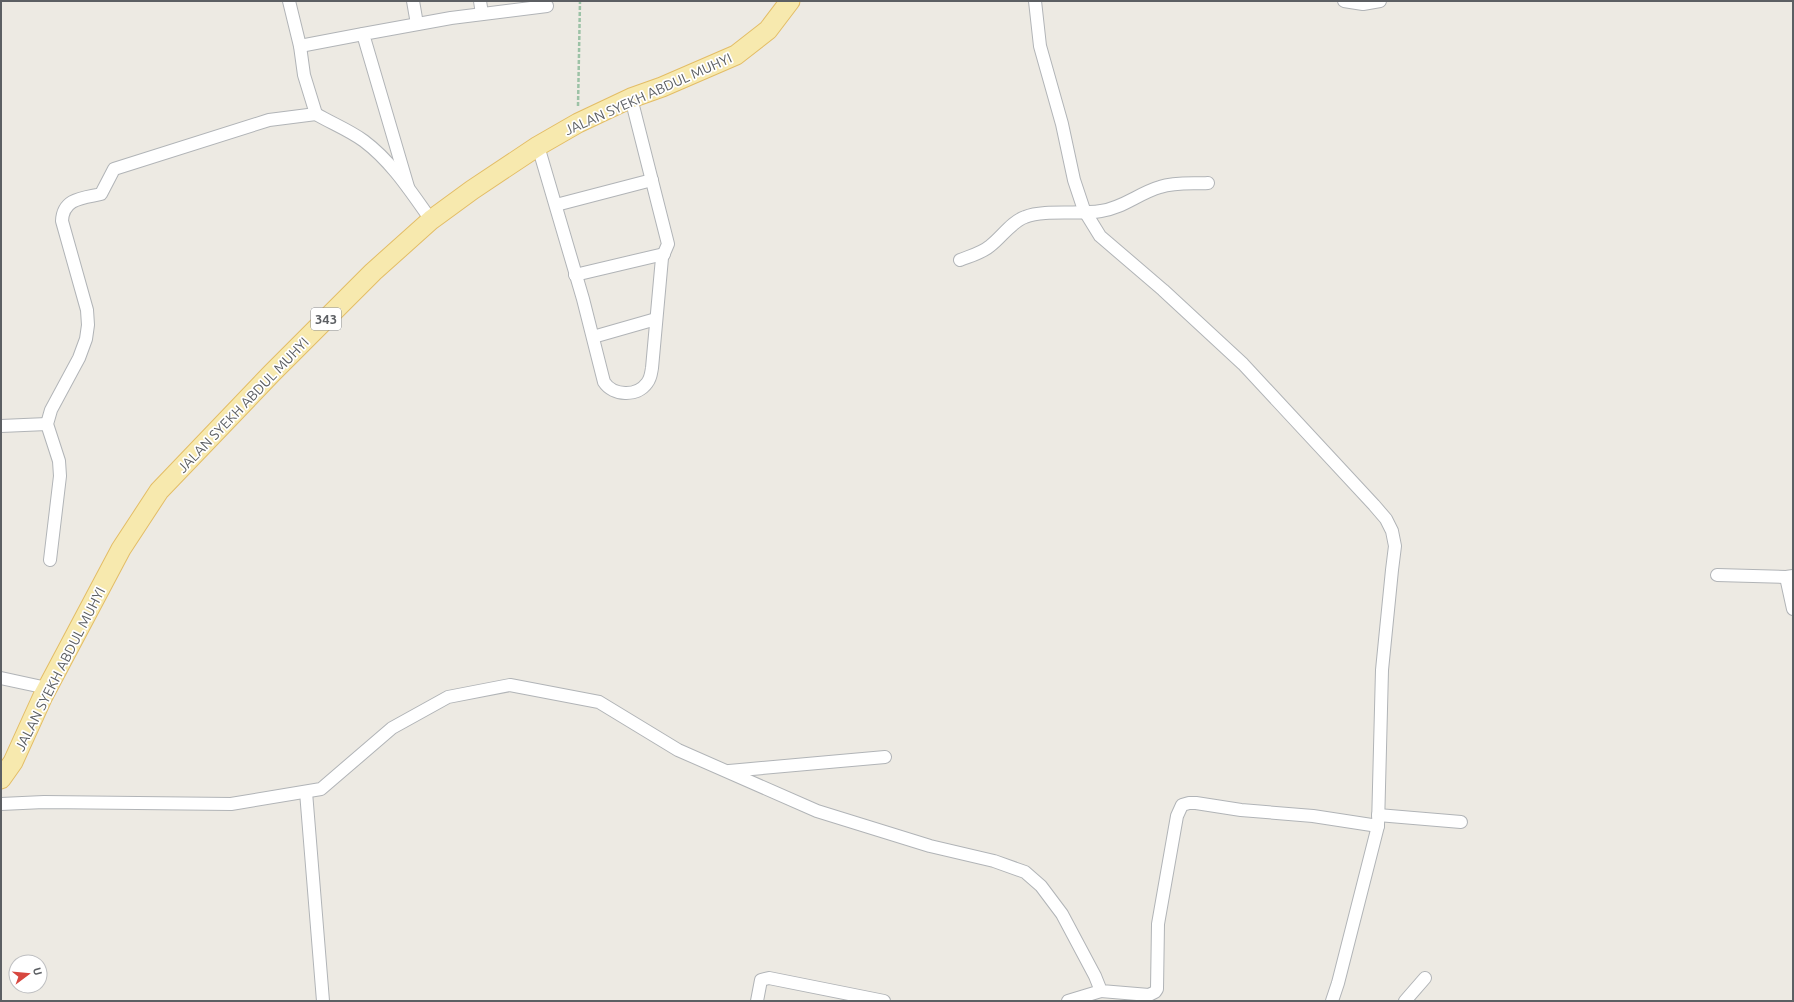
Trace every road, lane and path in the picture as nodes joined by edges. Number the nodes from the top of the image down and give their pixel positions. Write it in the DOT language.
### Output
graph roads {
  1 [pos="289,1"];
  2 [pos="413,1"];
  3 [pos="480,1"];
  4 [pos="580,1"];
  5 [pos="790,1"];
  6 [pos="1034,1"];
  7 [pos="1344,1"];
  8 [pos="1380,1"];
  9 [pos="547,6"];
  10 [pos="482,14"];
  11 [pos="417,24"];
  12 [pos="363,34"];
  13 [pos="300,46"];
  14 [pos="631,98"];
  15 [pos="316,114"];
  16 [pos="578,123"];
  17 [pos="538,146"];
  18 [pos="652,180"];
  19 [pos="1208,183"];
  20 [pos="408,188"];
  21 [pos="556,205"];
  22 [pos="1087,214"];
  23 [pos="431,220"];
  24 [pos="664,254"];
  25 [pos="960,260"];
  26 [pos="575,275"];
  27 [pos="656,319"];
  28 [pos="593,337"];
  29 [pos="46,424"];
  30 [pos="1,426"];
  31 [pos="50,560"];
  32 [pos="1717,575"];
  33 [pos="1790,576"];
  34 [pos="1793,609"];
  35 [pos="1,678"];
  36 [pos="47,688"];
  37 [pos="885,757"];
  38 [pos="727,772"];
  39 [pos="1,779"];
  40 [pos="306,792"];
  41 [pos="1,804"];
  42 [pos="1378,820"];
  43 [pos="1461,822"];
  44 [pos="1424,978"];
  45 [pos="1101,991"];
  46 [pos="323,1001"];
  47 [pos="757,1001"];
  48 [pos="884,1001"];
  49 [pos="1068,1001"];
  50 [pos="1332,1001"];
  51 [pos="1405,1001"];
  1 -- 13 [label="street"];
  2 -- 11 [label="street"];
  3 -- 10 [label="street"];
  4 -- 16 [label="path"];
  5 -- 14 [label="main road, JALAN SYEKH ABDUL MUHYI / 343"];
  6 -- 22 [label="street"];
  7 -- 8 [label="street"];
  9 -- 10 [label="street"];
  10 -- 11 [label="street"];
  11 -- 12 [label="street"];
  12 -- 13 [label="street"];
  12 -- 20 [label="street"];
  13 -- 15 [label="street"];
  14 -- 16 [label="main road, JALAN SYEKH ABDUL MUHYI / 343"];
  14 -- 18 [label="street"];
  15 -- 20 [label="street"];
  15 -- 29 [label="street"];
  16 -- 17 [label="main road, JALAN SYEKH ABDUL MUHYI / 343"];
  17 -- 21 [label="street"];
  17 -- 23 [label="main road, JALAN SYEKH ABDUL MUHYI / 343"];
  18 -- 21 [label="street"];
  18 -- 24 [label="street"];
  19 -- 22 [label="street"];
  20 -- 23 [label="street"];
  21 -- 26 [label="street"];
  22 -- 25 [label="street"];
  22 -- 42 [label="street"];
  23 -- 36 [label="main road, JALAN SYEKH ABDUL MUHYI / 343"];
  24 -- 26 [label="street"];
  24 -- 27 [label="street"];
  26 -- 28 [label="street"];
  27 -- 28 [label="street"];
  27 -- 28 [label="street"];
  29 -- 30 [label="street"];
  29 -- 31 [label="street"];
  32 -- 33 [label="street"];
  33 -- 34 [label="street"];
  35 -- 36 [label="street"];
  36 -- 39 [label="main road, JALAN SYEKH ABDUL MUHYI / 343"];
  37 -- 38 [label="street"];
  38 -- 40 [label="street"];
  38 -- 45 [label="street"];
  40 -- 41 [label="street"];
  40 -- 46 [label="street"];
  42 -- 43 [label="street"];
  42 -- 45 [label="street"];
  42 -- 50 [label="street"];
  44 -- 51 [label="street"];
  45 -- 49 [label="street"];
  47 -- 48 [label="street"];
}
